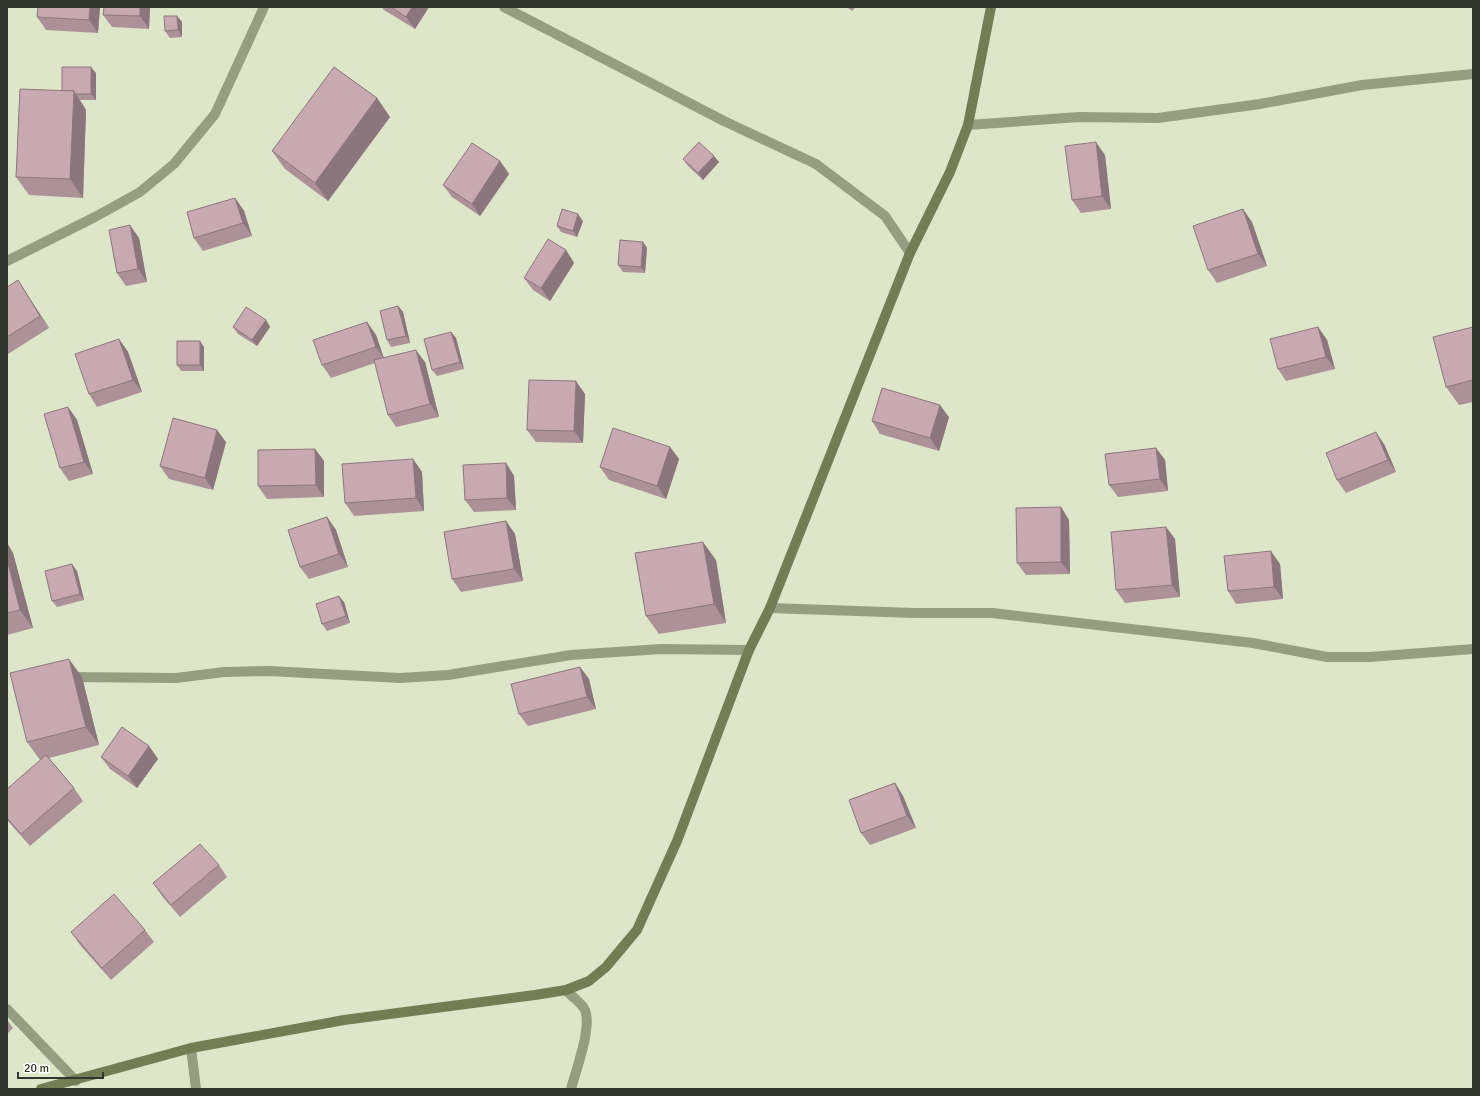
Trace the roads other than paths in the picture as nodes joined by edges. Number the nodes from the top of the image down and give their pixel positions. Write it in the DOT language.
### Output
graph roads {
  1 [pos="264,7"];
  2 [pos="504,7"];
  3 [pos="991,7"];
  4 [pos="1473,74"];
  5 [pos="968,125"];
  6 [pos="910,253"];
  7 [pos="7,262"];
  8 [pos="770,608"];
  9 [pos="1473,649"];
  10 [pos="750,650"];
  11 [pos="60,676"];
  12 [pos="566,990"];
  13 [pos="7,1009"];
  14 [pos="192,1048"];
  15 [pos="76,1080"];
  16 [pos="41,1089"];
  17 [pos="196,1089"];
  18 [pos="571,1089"];
  1 -- 7 [label="street"];
  2 -- 6 [label="street"];
  3 -- 5 [label="street"];
  4 -- 5 [label="street"];
  5 -- 6 [label="street"];
  6 -- 8 [label="street"];
  8 -- 9 [label="street"];
  8 -- 10 [label="street"];
  10 -- 11 [label="street"];
  10 -- 12 [label="street"];
  12 -- 14 [label="street"];
  12 -- 18 [label="street"];
  13 -- 15 [label="street"];
  14 -- 15 [label="street"];
  14 -- 17 [label="street"];
  15 -- 16 [label="street"];
}
